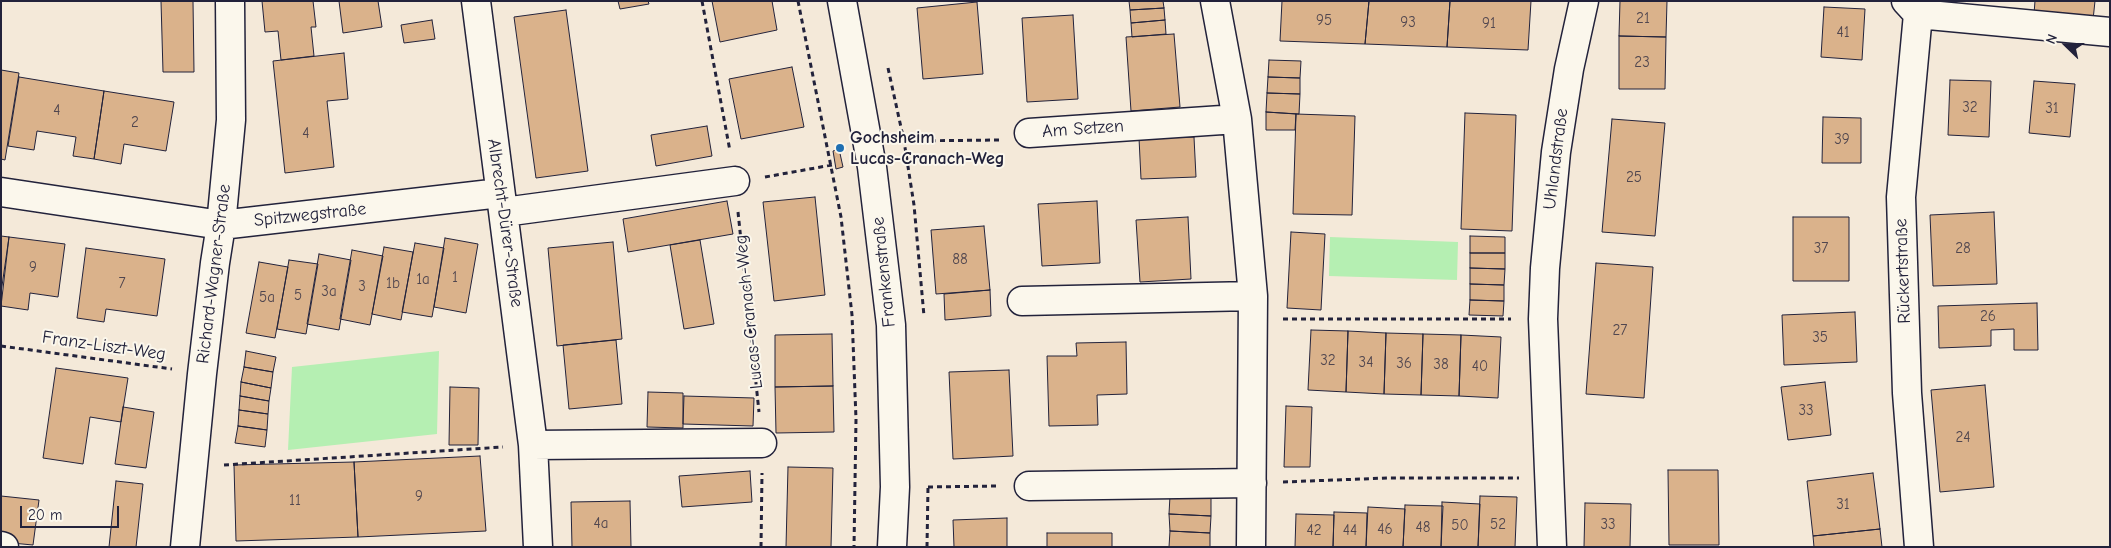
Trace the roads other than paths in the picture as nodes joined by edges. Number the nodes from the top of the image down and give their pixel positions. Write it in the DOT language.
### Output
graph roads {
  1 [pos="230,1"];
  2 [pos="476,1"];
  3 [pos="842,1"];
  4 [pos="1215,1"];
  5 [pos="1584,1"];
  6 [pos="1912,8"];
  7 [pos="1985,11"];
  8 [pos="2110,32"];
  9 [pos="1238,119"];
  10 [pos="1029,132"];
  11 [pos="735,182"];
  12 [pos="1,192"];
  13 [pos="502,202"];
  14 [pos="221,225"];
  15 [pos="1022,301"];
  16 [pos="1254,307"];
  17 [pos="762,443"];
  18 [pos="533,445"];
  19 [pos="1252,483"];
  20 [pos="1029,486"];
  21 [pos="185,547"];
  22 [pos="538,547"];
  23 [pos="892,547"];
  24 [pos="1251,547"];
  25 [pos="1552,547"];
  26 [pos="1919,547"];
  1 -- 14 [label="street, Richard-Wagner-Straße"];
  2 -- 13 [label="street, Albrecht-Dürer-Straße"];
  3 -- 23 [label="street, Frankenstraße"];
  4 -- 9 [label="street"];
  5 -- 25 [label="street, Uhlandstraße"];
  6 -- 7 [label="street"];
  6 -- 26 [label="street, Rückertstraße"];
  7 -- 8 [label="street"];
  9 -- 10 [label="street, Am Setzen"];
  9 -- 16 [label="street"];
  11 -- 13 [label="street"];
  12 -- 14 [label="street, Spitzwegstraße"];
  13 -- 14 [label="street, Spitzwegstraße"];
  13 -- 18 [label="street, Albrecht-Dürer-Straße"];
  14 -- 21 [label="street, Richard-Wagner-Straße"];
  15 -- 16 [label="street"];
  16 -- 19 [label="street"];
  17 -- 18 [label="street"];
  18 -- 22 [label="street, Albrecht-Dürer-Straße"];
  19 -- 20 [label="street"];
  19 -- 24 [label="street"];
}
